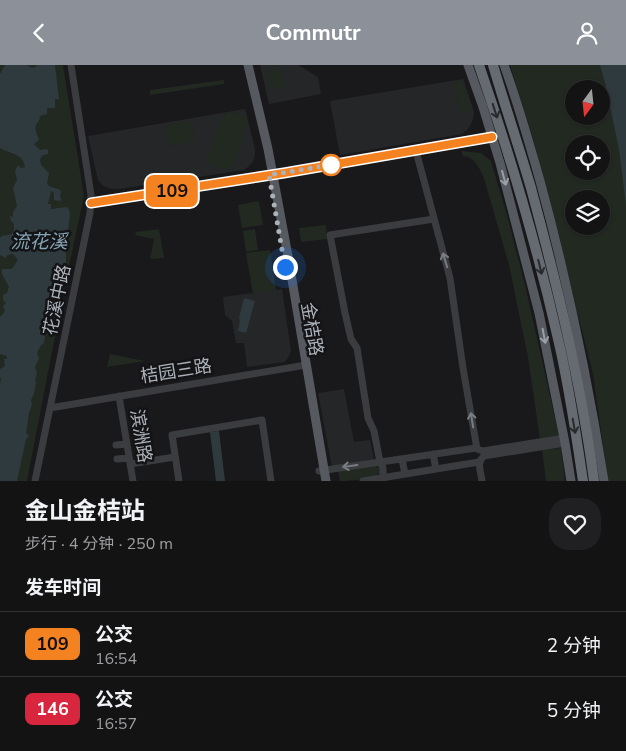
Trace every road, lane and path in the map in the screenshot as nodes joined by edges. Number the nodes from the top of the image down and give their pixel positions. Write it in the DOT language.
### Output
graph roads {
  1 [pos="71,65"];
  2 [pos="244,65"];
  3 [pos="248,65"];
  4 [pos="468,65"];
  5 [pos="479,65"];
  6 [pos="504,65"];
  7 [pos="493,66"];
  8 [pos="492,137"];
  9 [pos="416,151"];
  10 [pos="271,175"];
  11 [pos="91,203"];
  12 [pos="434,219"];
  13 [pos="304,365"];
  14 [pos="119,396"];
  15 [pos="50,408"];
  16 [pos="565,440"];
  17 [pos="127,444"];
  18 [pos="116,445"];
  19 [pos="476,448"];
  20 [pos="467,449"];
  21 [pos="433,454"];
  22 [pos="175,457"];
  23 [pos="117,459"];
  24 [pos="402,459"];
  25 [pos="129,461"];
  26 [pos="380,462"];
  27 [pos="479,462"];
  28 [pos="469,463"];
  29 [pos="436,469"];
  30 [pos="322,471"];
  31 [pos="405,474"];
  32 [pos="382,480"];
  33 [pos="35,481"];
  34 [pos="133,481"];
  35 [pos="178,481"];
  36 [pos="272,481"];
  37 [pos="321,481"];
  38 [pos="326,481"];
  39 [pos="363,481"];
  40 [pos="482,481"];
  41 [pos="572,481"];
  42 [pos="583,481"];
  43 [pos="594,481"];
  44 [pos="604,481"];
  1 -- 11 [label="street, 花溪中路"];
  2 -- 10 [label="main road, 金桔路"];
  3 -- 10 [label="main road"];
  4 -- 8 [label="main road"];
  5 -- 42 [label="highway, one-way"];
  6 -- 44 [label="main road"];
  7 -- 43 [label="highway"];
  8 -- 9 [label="street"];
  8 -- 16 [label="main road, one-way"];
  9 -- 10 [label="street"];
  9 -- 12 [label="street"];
  10 -- 11 [label="street"];
  10 -- 13 [label="main road, 金桔路"];
  11 -- 15 [label="street, 花溪中路"];
  19 -- 12 [label="street, one-way"];
  12 -- 26 [label="street"];
  13 -- 14 [label="street, 桔园三路"];
  13 -- 30 [label="main road, 金桔路"];
  14 -- 15 [label="street, 桔园三路"];
  14 -- 17 [label="street, 滨洲路"];
  15 -- 33 [label="street, 花溪中路"];
  16 -- 19 [label="street"];
  16 -- 27 [label="street"];
  16 -- 41 [label="main road"];
  17 -- 18 [label="street"];
  17 -- 25 [label="street, 滨洲路"];
  19 -- 20 [label="street"];
  20 -- 21 [label="street"];
  20 -- 28 [label="street"];
  21 -- 24 [label="street"];
  21 -- 29 [label="street"];
  22 -- 25 [label="street"];
  22 -- 35 [label="street"];
  22 -- 36 [label="street"];
  23 -- 25 [label="street"];
  24 -- 26 [label="street"];
  24 -- 31 [label="street"];
  25 -- 34 [label="street, 滨洲路"];
  26 -- 30 [label="street, one-way"];
  26 -- 32 [label="street"];
  27 -- 28 [label="street"];
  27 -- 40 [label="street"];
  28 -- 29 [label="street"];
  29 -- 31 [label="street"];
  30 -- 37 [label="main road, 金桔路"];
  30 -- 38 [label="main road"];
  31 -- 32 [label="street"];
  32 -- 39 [label="street"];
}
